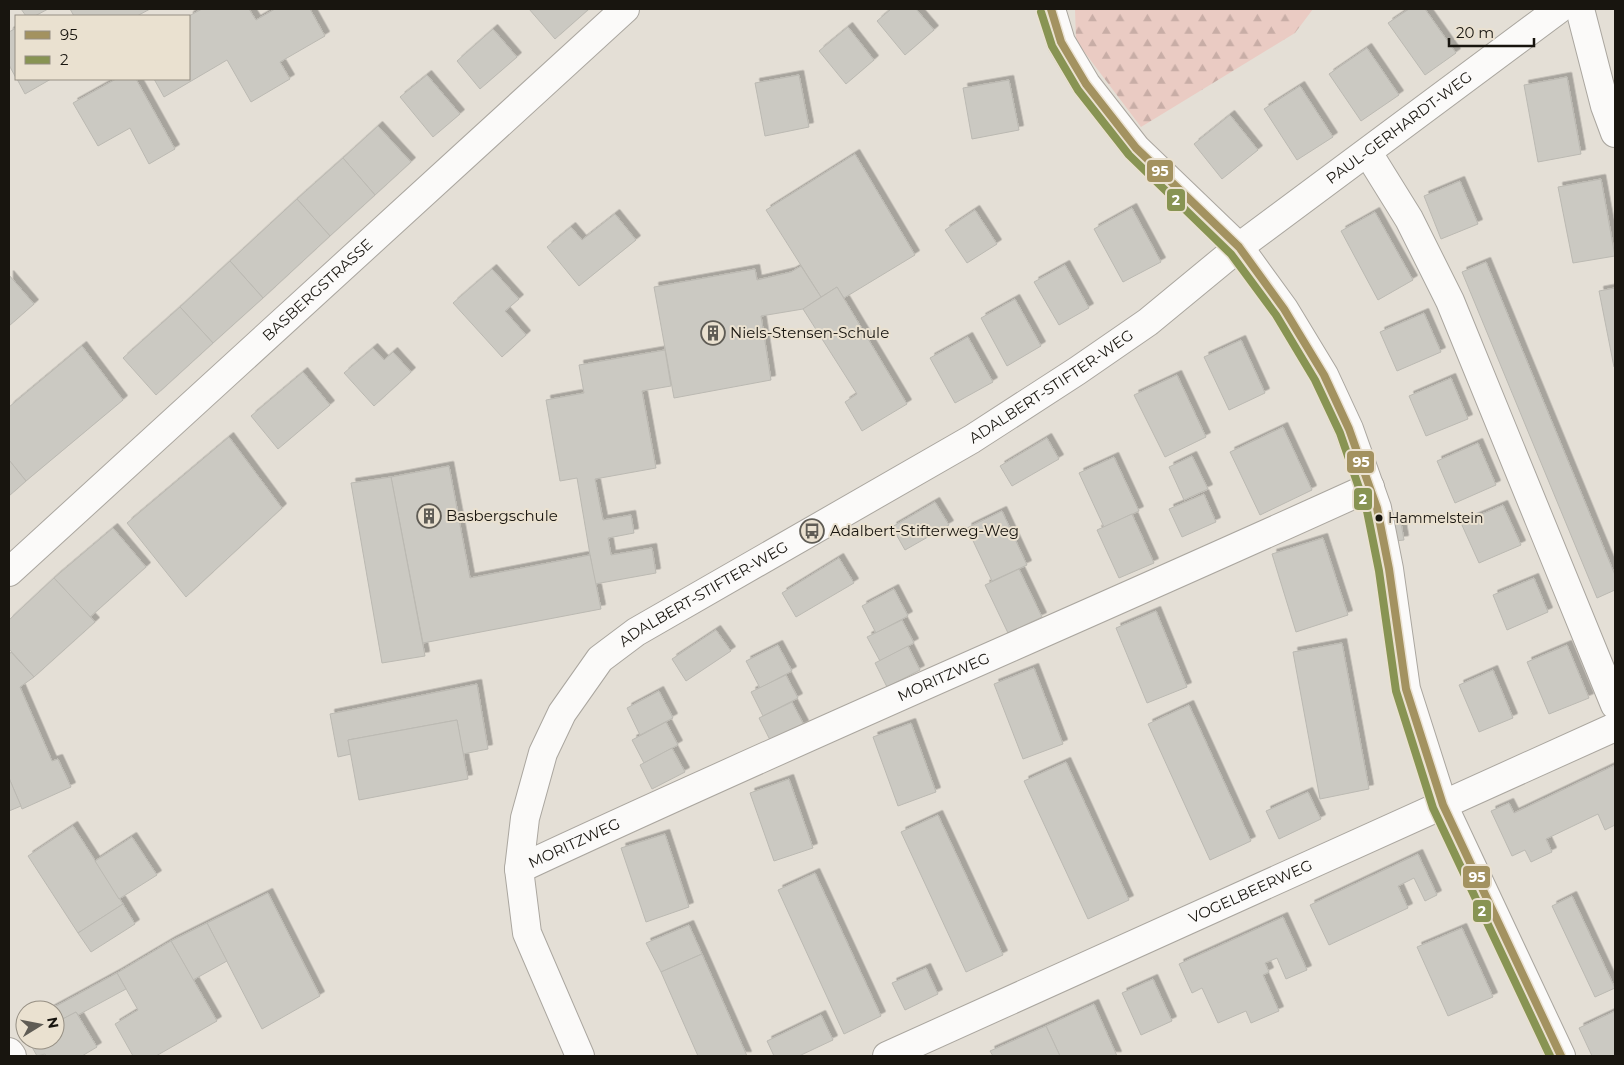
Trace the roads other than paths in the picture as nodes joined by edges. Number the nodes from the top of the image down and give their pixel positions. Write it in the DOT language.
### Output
graph roads {
  1 [pos="625,9"];
  2 [pos="1051,9"];
  3 [pos="1559,9"];
  4 [pos="1580,9"];
  5 [pos="1615,133"];
  6 [pos="1368,153"];
  7 [pos="1240,247"];
  8 [pos="1370,487"];
  9 [pos="9,572"];
  10 [pos="1615,705"];
  11 [pos="1615,727"];
  12 [pos="1443,805"];
  13 [pos="520,869"];
  14 [pos="9,1052"];
  15 [pos="12,1056"];
  16 [pos="580,1056"];
  17 [pos="887,1056"];
  18 [pos="1561,1056"];
  1 -- 9 [label="street, BASBERGSTRASSE"];
  2 -- 7 [label="street"];
  3 -- 6 [label="street, PAUL-GERHARDT-WEG"];
  4 -- 5 [label="street"];
  6 -- 7 [label="street, PAUL-GERHARDT-WEG"];
  6 -- 10 [label="street"];
  7 -- 8 [label="street"];
  7 -- 13 [label="street, ADALBERT-STIFTER-WEG"];
  8 -- 12 [label="street"];
  8 -- 13 [label="street, MORITZWEG"];
  11 -- 12 [label="street, VOGELBEERWEG"];
  12 -- 17 [label="street, VOGELBEERWEG"];
  12 -- 18 [label="street"];
  13 -- 16 [label="street, ADALBERT-STIFTER-WEG"];
  14 -- 15 [label="street"];
}
